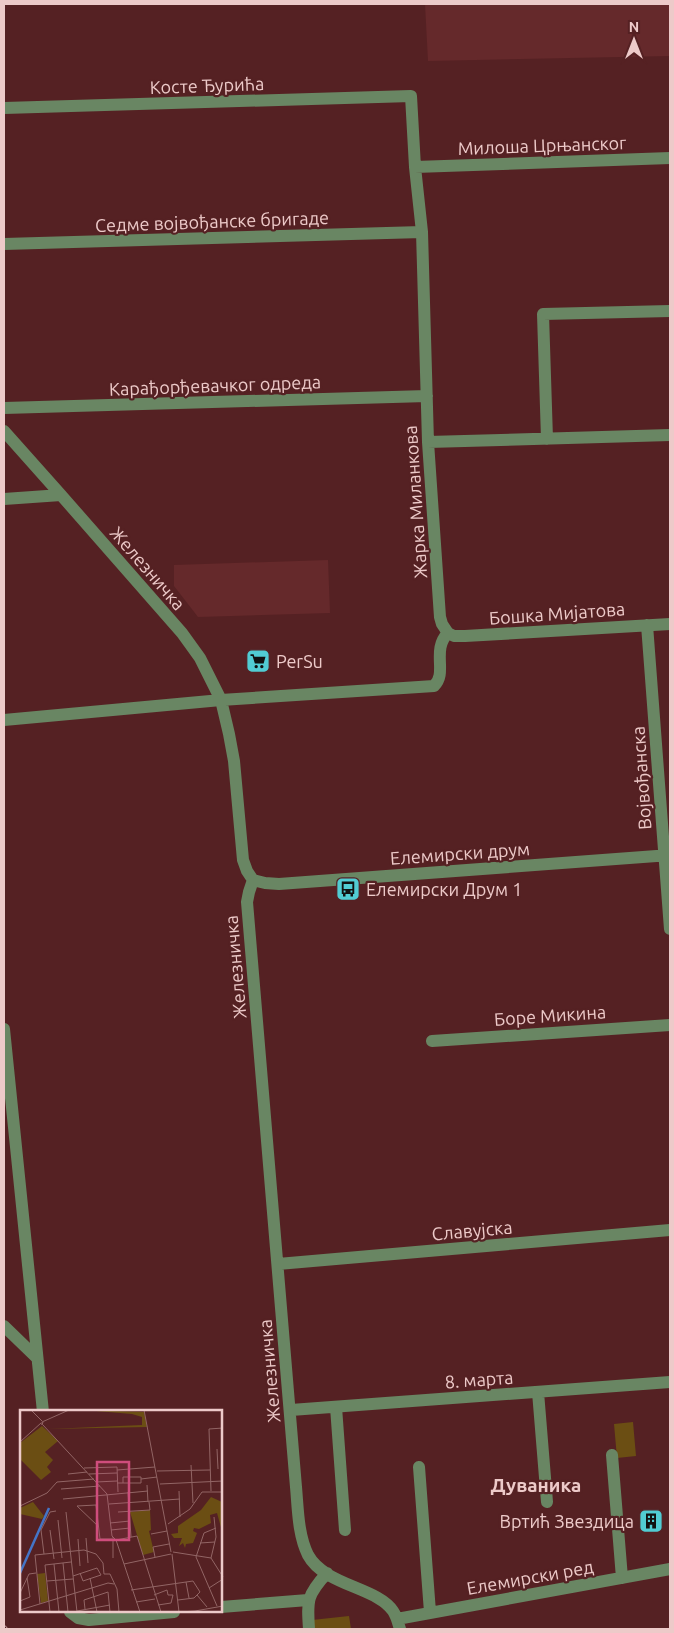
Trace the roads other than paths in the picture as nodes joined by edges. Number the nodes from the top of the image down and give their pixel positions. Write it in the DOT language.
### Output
graph roads {
  1 [pos="410,96"];
  2 [pos="4,108"];
  3 [pos="670,158"];
  4 [pos="415,167"];
  5 [pos="422,232"];
  6 [pos="4,244"];
  7 [pos="670,311"];
  8 [pos="427,396"];
  9 [pos="4,408"];
  10 [pos="4,431"];
  11 [pos="670,435"];
  12 [pos="547,439"];
  13 [pos="428,442"];
  14 [pos="61,495"];
  15 [pos="4,499"];
  16 [pos="670,624"];
  17 [pos="647,625"];
  18 [pos="448,632"];
  19 [pos="221,700"];
  20 [pos="4,720"];
  21 [pos="667,855"];
  22 [pos="253,880"];
  23 [pos="670,929"];
  24 [pos="670,1025"];
  25 [pos="4,1029"];
  26 [pos="432,1040"];
  27 [pos="8,1106"];
  28 [pos="670,1230"];
  29 [pos="278,1264"];
  30 [pos="4,1326"];
  31 [pos="37,1358"];
  32 [pos="670,1382"];
  33 [pos="538,1392"];
  34 [pos="336,1407"];
  35 [pos="43,1410"];
  36 [pos="291,1410"];
  37 [pos="612,1455"];
  38 [pos="419,1467"];
  39 [pos="547,1502"];
  40 [pos="345,1530"];
  41 [pos="670,1569"];
  42 [pos="327,1572"];
  43 [pos="622,1578"];
  44 [pos="308,1600"];
  45 [pos="222,1608"];
  46 [pos="430,1612"];
  47 [pos="71,1613"];
  48 [pos="163,1613"];
  49 [pos="398,1624"];
  50 [pos="309,1629"];
  1 -- 2 [label="street, Косте Ђурића"];
  1 -- 4 [label="street, Жарка Миланкова"];
  3 -- 4 [label="street, Милоша Црњанског"];
  4 -- 5 [label="street, Жарка Миланкова"];
  5 -- 6 [label="street, Седме војвођанске бригаде"];
  5 -- 8 [label="street, Жарка Миланкова"];
  7 -- 12 [label="street"];
  8 -- 9 [label="street, Карађорђевачког одреда"];
  8 -- 13 [label="street, Жарка Миланкова"];
  10 -- 14 [label="street, Железничка"];
  11 -- 12 [label="street"];
  12 -- 13 [label="street"];
  13 -- 18 [label="street, Жарка Миланкова"];
  14 -- 15 [label="street"];
  14 -- 19 [label="street, Железничка"];
  16 -- 17 [label="street, Бошка Мијатова"];
  17 -- 18 [label="street, Бошка Мијатова"];
  17 -- 21 [label="street, Војвођанска"];
  18 -- 19 [label="street"];
  19 -- 20 [label="street"];
  19 -- 22 [label="street, Железничка"];
  21 -- 22 [label="street, Елемирски друм"];
  21 -- 23 [label="street, Војвођанска"];
  22 -- 29 [label="street, Железничка"];
  24 -- 26 [label="street, Боре Микина"];
  25 -- 27 [label="street"];
  27 -- 31 [label="street"];
  28 -- 29 [label="street, Славујска"];
  29 -- 36 [label="street, Железничка"];
  30 -- 31 [label="street"];
  31 -- 35 [label="street"];
  32 -- 33 [label="street, 8. марта"];
  33 -- 34 [label="street, 8. марта"];
  33 -- 39 [label="street"];
  34 -- 36 [label="street, 8. марта"];
  34 -- 40 [label="street"];
  36 -- 42 [label="street, Железничка"];
  37 -- 43 [label="street"];
  38 -- 46 [label="street"];
  41 -- 43 [label="street, Елемирски ред"];
  42 -- 44 [label="street"];
  42 -- 49 [label="street, Железничка"];
  43 -- 46 [label="street, Елемирски ред"];
  44 -- 45 [label="street"];
  44 -- 50 [label="street"];
  46 -- 49 [label="street, Елемирски ред"];
  47 -- 48 [label="street"];
}
